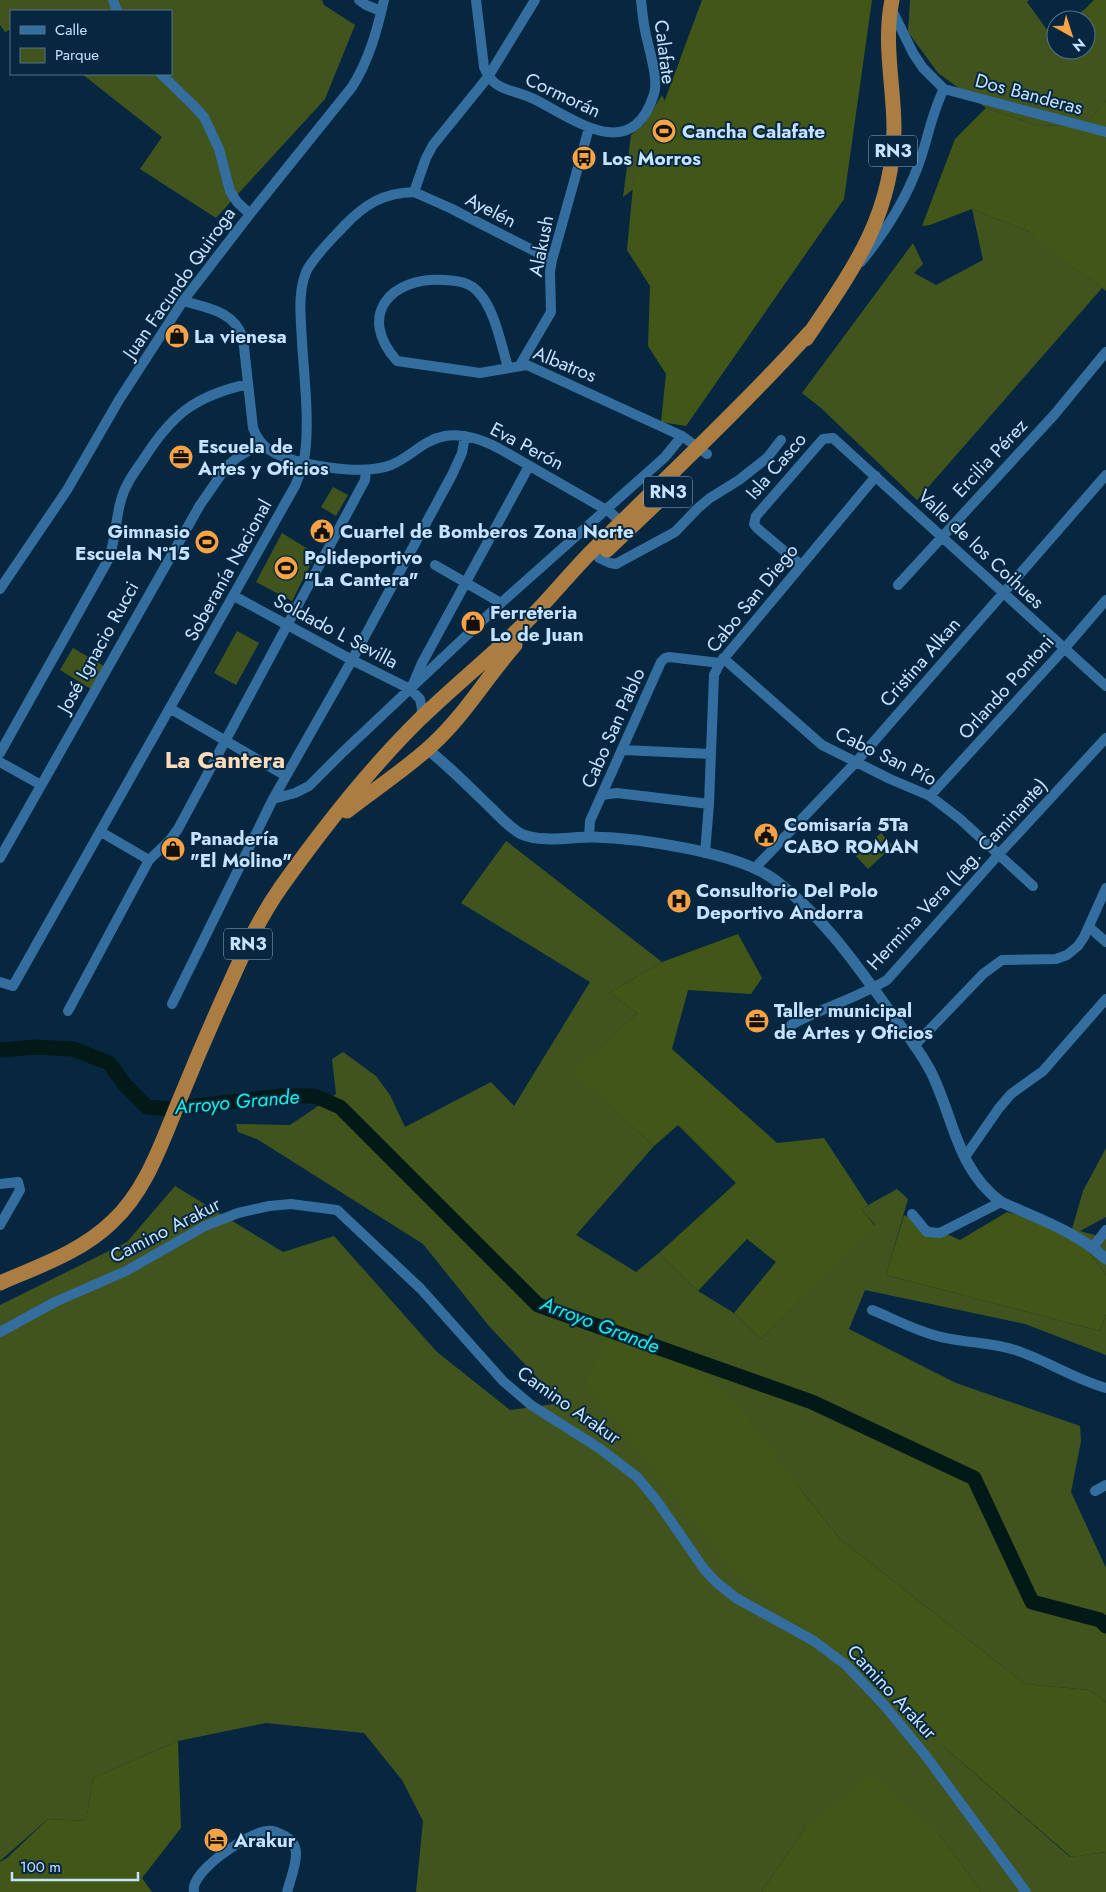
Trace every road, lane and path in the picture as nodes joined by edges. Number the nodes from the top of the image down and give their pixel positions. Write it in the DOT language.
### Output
graph roads {
  1 [pos="359,0"];
  2 [pos="384,0"];
  3 [pos="476,0"];
  4 [pos="535,0"];
  5 [pos="641,0"];
  6 [pos="891,4"];
  7 [pos="381,11"];
  8 [pos="162,75"];
  9 [pos="488,77"];
  10 [pos="944,89"];
  11 [pos="589,128"];
  12 [pos="628,130"];
  13 [pos="1106,132"];
  14 [pos="414,192"];
  15 [pos="250,214"];
  16 [pos="552,260"];
  17 [pos="844,284"];
  18 [pos="183,301"];
  19 [pos="1106,352"];
  20 [pos="520,365"];
  21 [pos="508,367"];
  22 [pos="248,384"];
  23 [pos="466,436"];
  24 [pos="682,436"];
  25 [pos="833,438"];
  26 [pos="780,440"];
  27 [pos="262,443"];
  28 [pos="703,451"];
  29 [pos="304,463"];
  30 [pos="529,466"];
  31 [pos="366,470"];
  32 [pos="1106,474"];
  33 [pos="876,476"];
  34 [pos="606,509"];
  35 [pos="625,526"];
  36 [pos="942,537"];
  37 [pos="599,558"];
  38 [pos="435,565"];
  39 [pos="801,565"];
  40 [pos="466,583"];
  41 [pos="898,585"];
  42 [pos="0,589"];
  43 [pos="1003,594"];
  44 [pos="234,596"];
  45 [pos="1106,600"];
  46 [pos="501,604"];
  47 [pos="287,624"];
  48 [pos="1064,649"];
  49 [pos="352,660"];
  50 [pos="721,661"];
  51 [pos="1106,686"];
  52 [pos="410,689"];
  53 [pos="420,699"];
  54 [pos="441,700"];
  55 [pos="170,709"];
  56 [pos="460,716"];
  57 [pos="421,718"];
  58 [pos="407,732"];
  59 [pos="445,732"];
  60 [pos="1106,738"];
  61 [pos="224,740"];
  62 [pos="623,750"];
  63 [pos="425,751"];
  64 [pos="0,753"];
  65 [pos="711,754"];
  66 [pos="443,761"];
  67 [pos="0,762"];
  68 [pos="856,762"];
  69 [pos="286,776"];
  70 [pos="41,785"];
  71 [pos="602,795"];
  72 [pos="930,796"];
  73 [pos="273,800"];
  74 [pos="709,804"];
  75 [pos="323,831"];
  76 [pos="101,832"];
  77 [pos="589,837"];
  78 [pos="705,853"];
  79 [pos="999,854"];
  80 [pos="0,858"];
  81 [pos="149,860"];
  82 [pos="755,868"];
  83 [pos="1033,886"];
  84 [pos="1106,888"];
  85 [pos="1089,927"];
  86 [pos="1106,942"];
  87 [pos="0,982"];
  88 [pos="873,988"];
  89 [pos="1106,999"];
  90 [pos="172,1004"];
  91 [pos="68,1011"];
  92 [pos="791,1025"];
  93 [pos="914,1046"];
  94 [pos="965,1157"];
  95 [pos="0,1184"];
  96 [pos="1001,1202"];
  97 [pos="912,1214"];
  98 [pos="0,1225"];
  99 [pos="1106,1230"];
  100 [pos="1093,1247"];
  101 [pos="1106,1259"];
  102 [pos="0,1283"];
  103 [pos="872,1310"];
  104 [pos="0,1332"];
  105 [pos="1106,1388"];
  106 [pos="1106,1485"];
  107 [pos="1095,1491"];
  108 [pos="194,1892"];
  109 [pos="287,1892"];
  110 [pos="1026,1892"];
  1 -- 7 [label="street"];
  2 -- 7 [label="street, Juan Facundo Quiroga"];
  3 -- 9 [label="street"];
  4 -- 9 [label="street"];
  5 -- 12 [label="street, Calafate"];
  6 -- 10 [label="street"];
  6 -- 17 [label="highway, RN3"];
  7 -- 15 [label="street, Juan Facundo Quiroga"];
  8 -- 15 [label="street"];
  9 -- 11 [label="street, Cormorán"];
  9 -- 14 [label="street"];
  10 -- 13 [label="street, Dos Banderas"];
  10 -- 17 [label="street"];
  11 -- 12 [label="street, Cormorán"];
  11 -- 16 [label="street, Alakush"];
  14 -- 16 [label="street, Ayelén"];
  14 -- 29 [label="street, Soberanía Nacional"];
  15 -- 18 [label="street, Juan Facundo Quiroga"];
  16 -- 20 [label="street, Alakush"];
  17 -- 28 [label="highway, RN3"];
  18 -- 22 [label="street"];
  18 -- 42 [label="street, Juan Facundo Quiroga"];
  19 -- 36 [label="street, Ercilia Pérez"];
  20 -- 21 [label="street, Albatros"];
  20 -- 24 [label="street, Albatros"];
  21 -- 21 [label="street, Albatros"];
  22 -- 27 [label="street"];
  22 -- 64 [label="street"];
  23 -- 30 [label="street, Eva Perón"];
  23 -- 31 [label="street, Eva Perón"];
  23 -- 49 [label="street"];
  24 -- 28 [label="street, Albatros"];
  24 -- 34 [label="street"];
  25 -- 33 [label="street, Valle de los Coihues"];
  25 -- 39 [label="street, Isla Casco"];
  26 -- 37 [label="street"];
  27 -- 29 [label="street, Eva Perón"];
  27 -- 70 [label="street, José Ignacio Rucci"];
  28 -- 35 [label="highway, RN3"];
  29 -- 31 [label="street, Eva Perón"];
  29 -- 44 [label="street, Soberanía Nacional"];
  30 -- 34 [label="street, Eva Perón"];
  30 -- 40 [label="street"];
  31 -- 47 [label="street"];
  32 -- 43 [label="street, Cristina Alkan"];
  33 -- 36 [label="street, Valle de los Coihues"];
  33 -- 39 [label="street, Cabo San Diego"];
  34 -- 35 [label="street, Eva Perón"];
  34 -- 46 [label="street"];
  35 -- 37 [label="highway, RN3"];
  35 -- 54 [label="highway, RN3"];
  36 -- 41 [label="street, Ercilia Pérez"];
  36 -- 43 [label="street, Valle de los Coihues"];
  37 -- 56 [label="highway, RN3"];
  38 -- 40 [label="street"];
  39 -- 50 [label="street, Cabo San Diego"];
  40 -- 46 [label="street"];
  40 -- 52 [label="street"];
  43 -- 48 [label="street, Valle de los Coihues"];
  43 -- 68 [label="street, Cristina Alkan"];
  44 -- 47 [label="street, Soldado L Sevilla"];
  44 -- 55 [label="street, Soberanía Nacional"];
  45 -- 48 [label="street, Orlando Pontoni"];
  46 -- 52 [label="street"];
  47 -- 49 [label="street, Soldado L Sevilla"];
  47 -- 61 [label="street"];
  48 -- 51 [label="street, Valle de los Coihues"];
  48 -- 72 [label="street, Orlando Pontoni"];
  49 -- 52 [label="street, Soldado L Sevilla"];
  49 -- 69 [label="street"];
  50 -- 62 [label="street, Cabo San Pablo"];
  50 -- 65 [label="street, Cabo San Diego"];
  50 -- 68 [label="street, Cabo San Pío"];
  52 -- 53 [label="street, Soldado L Sevilla"];
  52 -- 73 [label="street"];
  53 -- 54 [label="street"];
  53 -- 57 [label="street"];
  54 -- 56 [label="highway"];
  54 -- 57 [label="highway, RN3"];
  55 -- 61 [label="street"];
  55 -- 76 [label="street, Soberanía Nacional"];
  56 -- 59 [label="highway, RN3"];
  57 -- 58 [label="highway, RN3"];
  58 -- 63 [label="highway"];
  58 -- 75 [label="highway, RN3"];
  59 -- 63 [label="highway, RN3"];
  59 -- 66 [label="street"];
  60 -- 79 [label="street, Hermina Vera (Lag. Caminante)"];
  61 -- 69 [label="street"];
  61 -- 81 [label="street"];
  62 -- 65 [label="street"];
  62 -- 71 [label="street, Cabo San Pablo"];
  63 -- 66 [label="street"];
  63 -- 75 [label="highway, RN3"];
  65 -- 74 [label="street, Cabo San Diego"];
  66 -- 77 [label="street"];
  67 -- 70 [label="street"];
  68 -- 72 [label="street, Cabo San Pío"];
  68 -- 82 [label="street, Cristina Alkan"];
  69 -- 73 [label="street"];
  70 -- 80 [label="street, José Ignacio Rucci"];
  71 -- 74 [label="street"];
  71 -- 77 [label="street, Cabo San Pablo"];
  72 -- 79 [label="street, Cabo San Pío"];
  73 -- 90 [label="street"];
  74 -- 78 [label="street, Cabo San Diego"];
  75 -- 102 [label="highway, RN3"];
  76 -- 81 [label="street"];
  76 -- 87 [label="street, Soberanía Nacional"];
  77 -- 78 [label="street"];
  78 -- 82 [label="street"];
  79 -- 83 [label="street, Cabo San Pío"];
  79 -- 88 [label="street, Hermina Vera (Lag. Caminante)"];
  81 -- 91 [label="street"];
  82 -- 88 [label="street"];
  84 -- 85 [label="street"];
  85 -- 86 [label="street"];
  85 -- 93 [label="street"];
  88 -- 92 [label="street, Hermina Vera (Lag. Caminante)"];
  88 -- 93 [label="street"];
  89 -- 94 [label="street"];
  93 -- 94 [label="street"];
  94 -- 96 [label="street"];
  95 -- 98 [label="street"];
  96 -- 97 [label="street"];
  96 -- 100 [label="street"];
  99 -- 100 [label="street"];
  100 -- 101 [label="street"];
  103 -- 105 [label="street"];
  104 -- 110 [label="street, Camino Arakur"];
  106 -- 107 [label="street"];
  108 -- 109 [label="street"];
}
